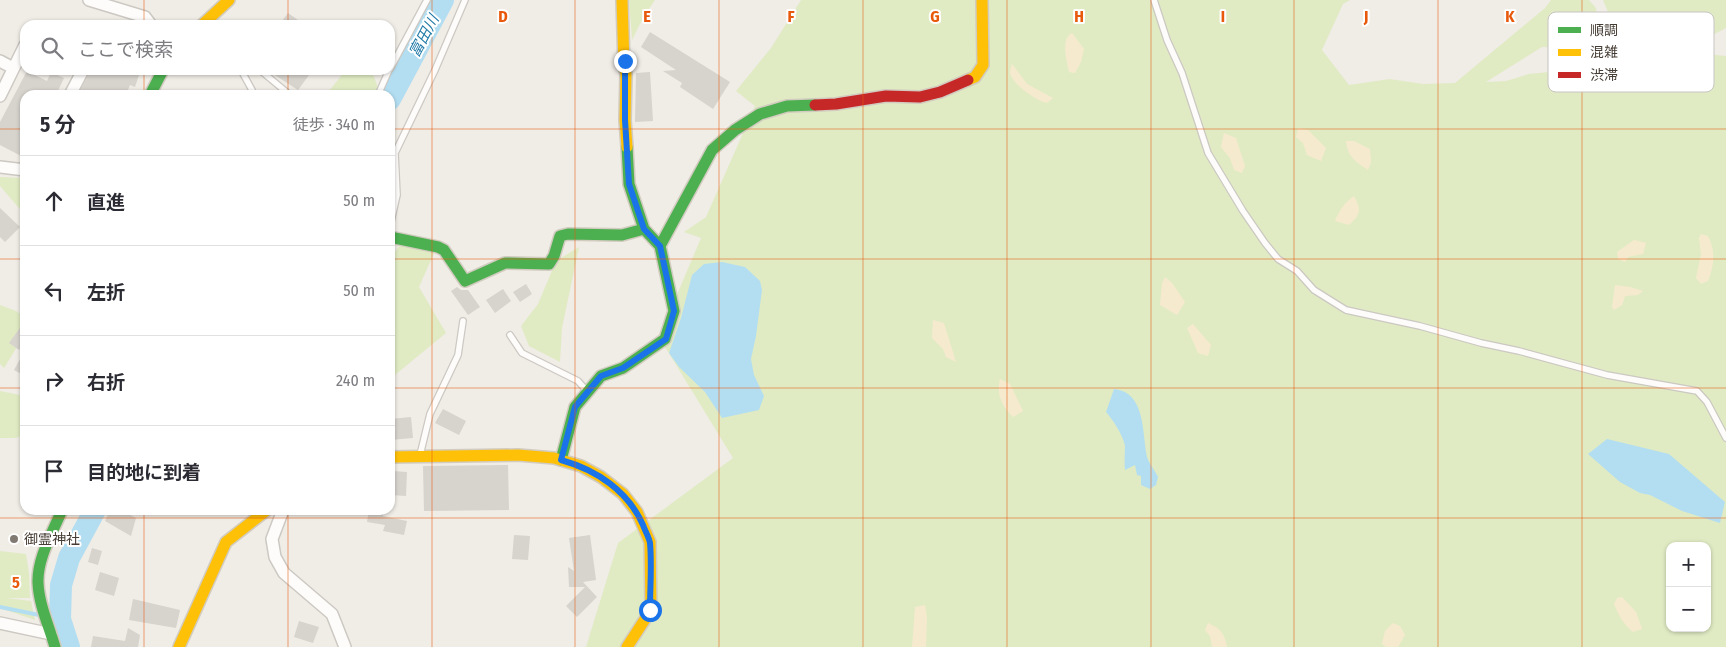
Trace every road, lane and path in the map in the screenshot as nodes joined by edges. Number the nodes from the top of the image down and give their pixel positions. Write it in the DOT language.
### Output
graph roads {
  1 [pos="90,0"];
  2 [pos="229,0"];
  3 [pos="427,0"];
  4 [pos="465,0"];
  5 [pos="622,0"];
  6 [pos="982,0"];
  7 [pos="1154,0"];
  8 [pos="147,20"];
  9 [pos="210,20"];
  10 [pos="20,55"];
  11 [pos="395,60"];
  12 [pos="0,62"];
  13 [pos="14,68"];
  14 [pos="80,75"];
  15 [pos="160,75"];
  16 [pos="244,75"];
  17 [pos="266,75"];
  18 [pos="387,75"];
  19 [pos="73,90"];
  20 [pos="153,90"];
  21 [pos="252,90"];
  22 [pos="284,90"];
  23 [pos="380,90"];
  24 [pos="0,96"];
  25 [pos="395,153"];
  26 [pos="395,153"];
  27 [pos="0,167"];
  28 [pos="20,169"];
  29 [pos="395,204"];
  30 [pos="644,229"];
  31 [pos="395,238"];
  32 [pos="660,246"];
  33 [pos="462,321"];
  34 [pos="510,335"];
  35 [pos="587,392"];
  36 [pos="1726,438"];
  37 [pos="395,457"];
  38 [pos="420,457"];
  39 [pos="561,460"];
  40 [pos="60,515"];
  41 [pos="261,515"];
  42 [pos="281,515"];
  43 [pos="0,623"];
  44 [pos="50,630"];
  45 [pos="55,647"];
  46 [pos="179,647"];
  47 [pos="345,647"];
  48 [pos="627,647"];
  1 -- 8 [label="street"];
  2 -- 9 [label="street"];
  3 -- 11 [label="lane"];
  4 -- 26 [label="lane"];
  5 -- 30 [label="street"];
  6 -- 32 [label="street"];
  7 -- 36 [label="lane"];
  10 -- 13 [label="street"];
  12 -- 13 [label="street"];
  13 -- 24 [label="street"];
  14 -- 19 [label="street"];
  15 -- 20 [label="street"];
  16 -- 21 [label="lane"];
  17 -- 22 [label="lane"];
  18 -- 23 [label="lane"];
  25 -- 29 [label="lane"];
  27 -- 28 [label="street"];
  30 -- 31 [label="street"];
  30 -- 32 [label="street"];
  32 -- 35 [label="street"];
  33 -- 38 [label="lane"];
  34 -- 35 [label="lane"];
  35 -- 39 [label="street"];
  37 -- 38 [label="street"];
  38 -- 39 [label="street"];
  39 -- 48 [label="street"];
  40 -- 44 [label="street"];
  41 -- 46 [label="street"];
  42 -- 47 [label="street"];
  43 -- 44 [label="street"];
  44 -- 45 [label="street"];
}
